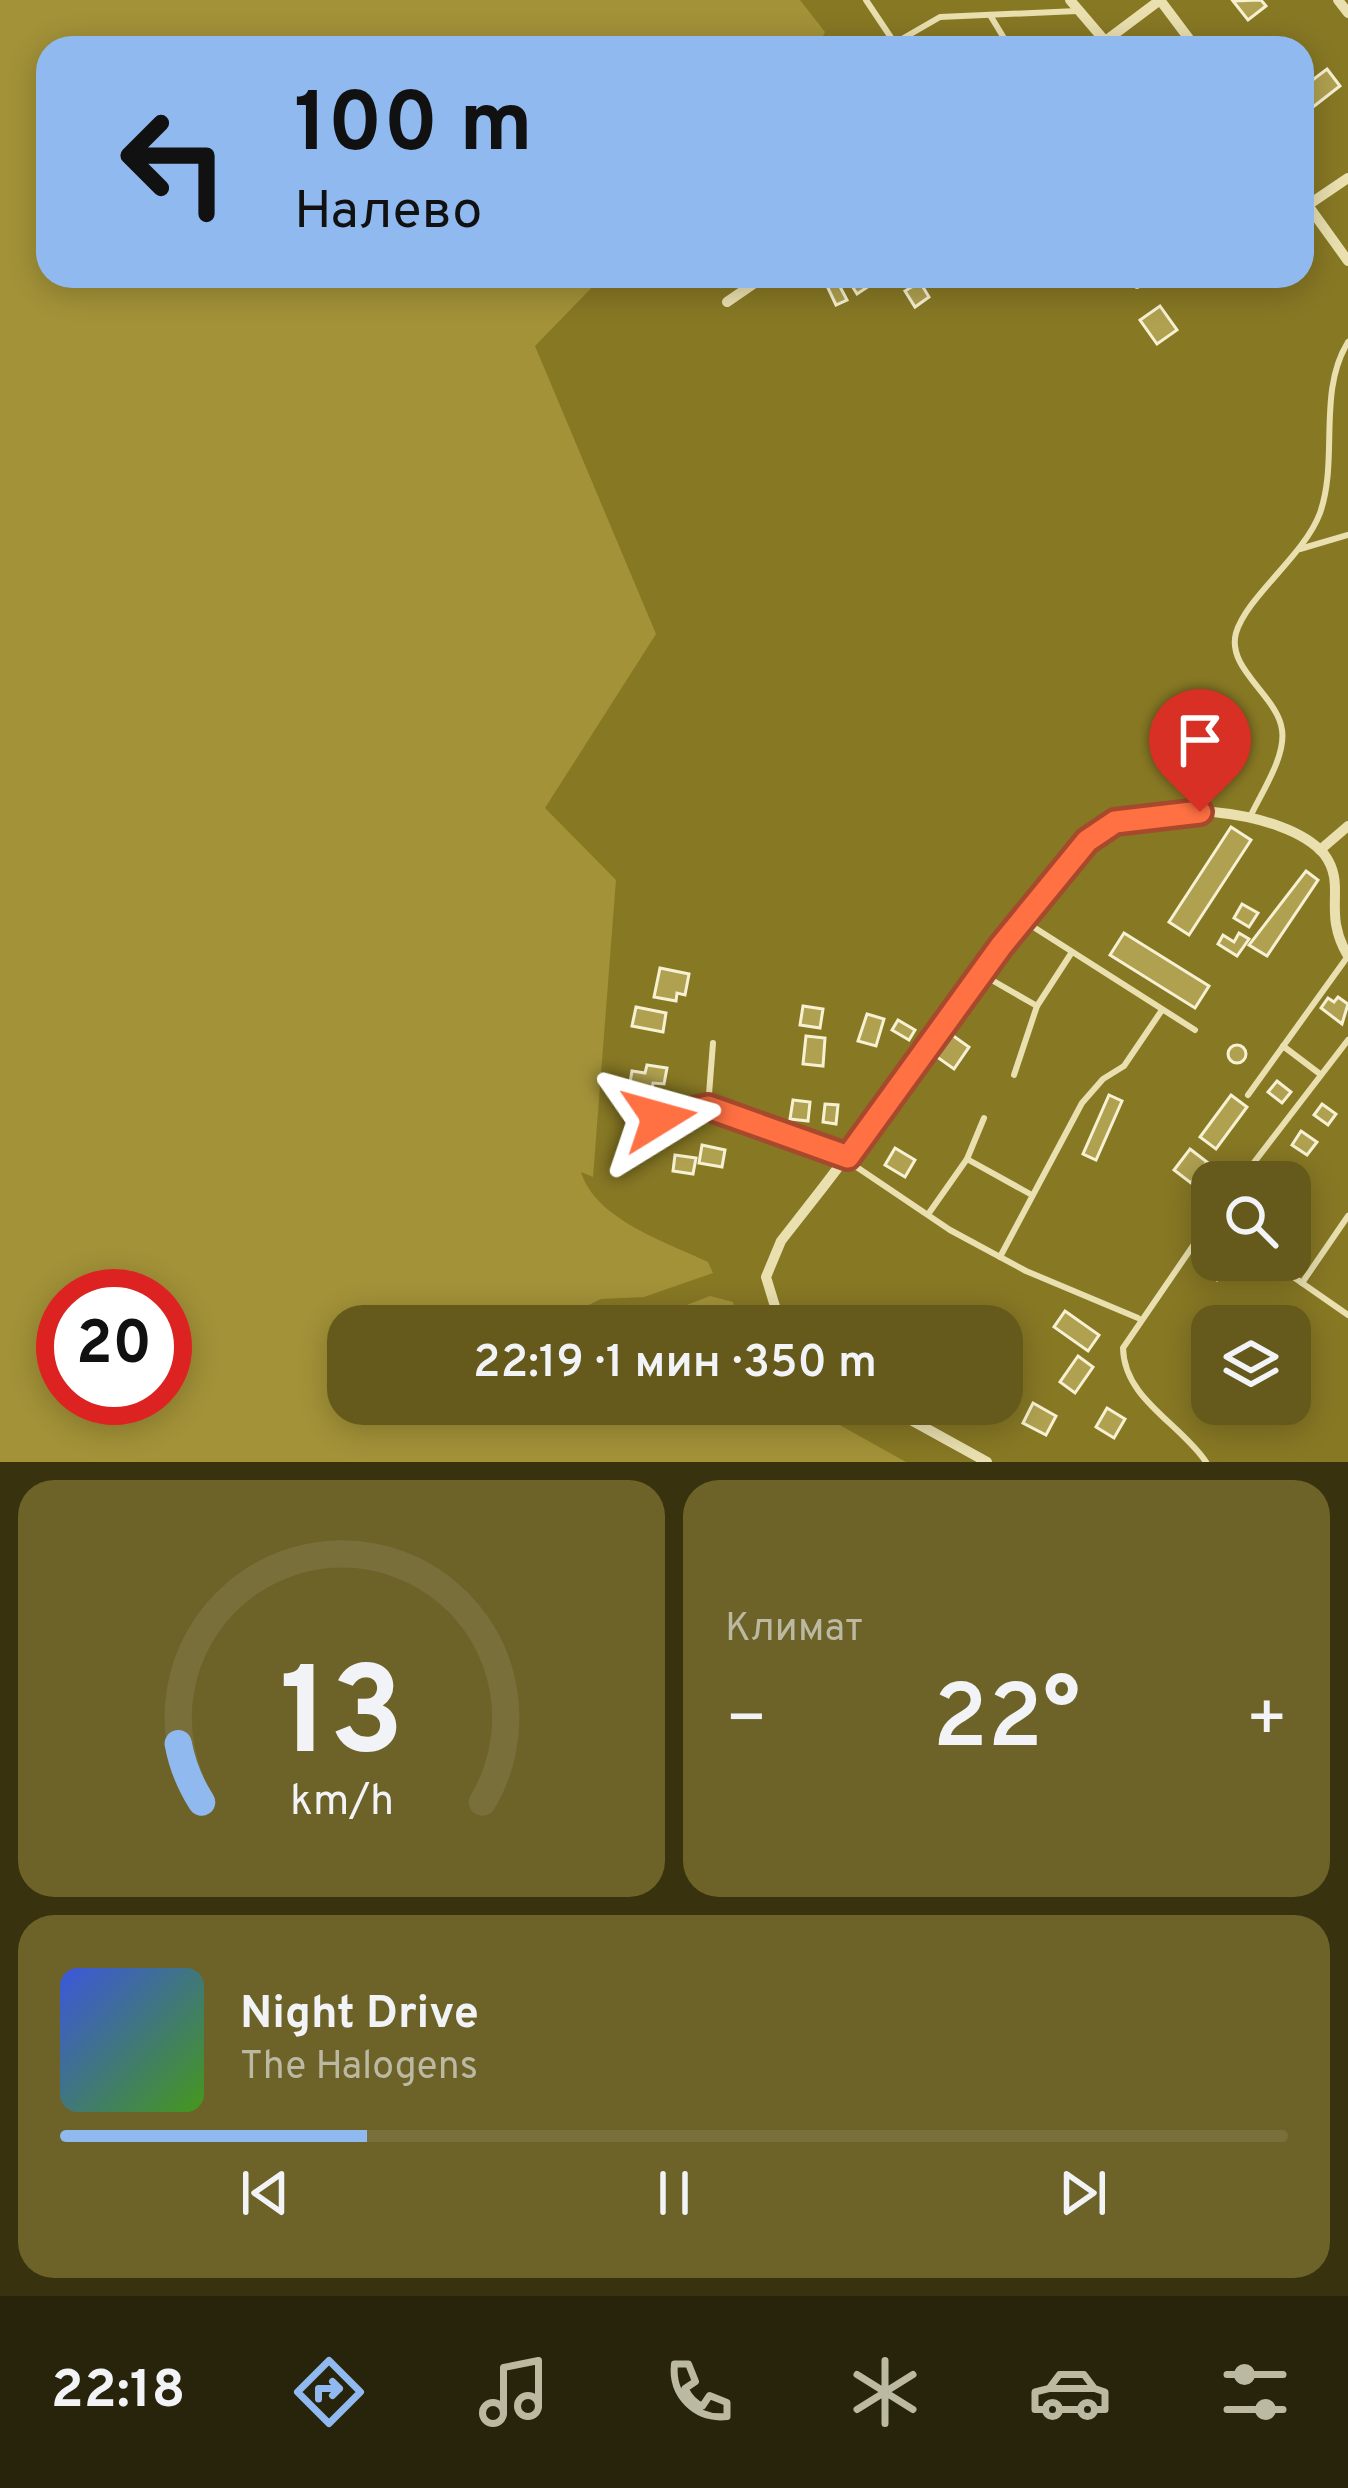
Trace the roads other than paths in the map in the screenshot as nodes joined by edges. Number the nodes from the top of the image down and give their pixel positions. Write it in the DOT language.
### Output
graph roads {
  1 [pos="866,0"];
  2 [pos="1070,0"];
  3 [pos="1160,0"];
  4 [pos="1338,0"];
  5 [pos="1078,11"];
  6 [pos="1348,13"];
  7 [pos="990,15"];
  8 [pos="890,36"];
  9 [pos="912,36"];
  10 [pos="1003,36"];
  11 [pos="1094,36"];
  12 [pos="1112,36"];
  13 [pos="1187,36"];
  14 [pos="1348,178"];
  15 [pos="1314,196"];
  16 [pos="1314,214"];
  17 [pos="1348,261"];
  18 [pos="747,288"];
  19 [pos="727,302"];
  20 [pos="1348,342"];
  21 [pos="1348,535"];
  22 [pos="1300,549"];
  23 [pos="1252,815"];
  24 [pos="1348,826"];
  25 [pos="1321,850"];
  26 [pos="1022,919"];
  27 [pos="1072,952"];
  28 [pos="1348,956"];
  29 [pos="980,974"];
  30 [pos="1037,1006"];
  31 [pos="1162,1010"];
  32 [pos="1196,1030"];
  33 [pos="1348,1040"];
  34 [pos="713,1043"];
  35 [pos="1283,1046"];
  36 [pos="1320,1074"];
  37 [pos="1014,1075"];
  38 [pos="1248,1095"];
  39 [pos="708,1107"];
  40 [pos="659,1118"];
  41 [pos="984,1118"];
  42 [pos="848,1157"];
  43 [pos="967,1159"];
  44 [pos="1255,1161"];
  45 [pos="1034,1196"];
  46 [pos="929,1214"];
  47 [pos="1348,1216"];
  48 [pos="1191,1247"];
  49 [pos="1000,1257"];
  50 [pos="1298,1281"];
  51 [pos="1301,1283"];
  52 [pos="772,1305"];
  53 [pos="1348,1316"];
  54 [pos="1138,1318"];
  55 [pos="920,1425"];
  56 [pos="987,1462"];
  57 [pos="1206,1462"];
  1 -- 8 [label="lane"];
  2 -- 5 [label="street"];
  3 -- 12 [label="street"];
  3 -- 13 [label="street"];
  4 -- 6 [label="street"];
  5 -- 7 [label="lane"];
  5 -- 11 [label="street"];
  7 -- 9 [label="lane"];
  7 -- 10 [label="lane"];
  14 -- 15 [label="street"];
  16 -- 17 [label="street"];
  18 -- 19 [label="street"];
  20 -- 22 [label="lane"];
  21 -- 22 [label="lane"];
  22 -- 23 [label="lane"];
  23 -- 25 [label="street"];
  23 -- 26 [label="street"];
  24 -- 25 [label="street"];
  25 -- 28 [label="street"];
  26 -- 27 [label="lane"];
  26 -- 29 [label="street"];
  27 -- 30 [label="lane"];
  27 -- 31 [label="lane"];
  28 -- 35 [label="lane"];
  29 -- 30 [label="lane"];
  29 -- 42 [label="street"];
  30 -- 37 [label="lane"];
  31 -- 32 [label="lane"];
  31 -- 45 [label="lane"];
  33 -- 36 [label="lane"];
  34 -- 39 [label="lane"];
  35 -- 36 [label="lane"];
  35 -- 38 [label="lane"];
  36 -- 44 [label="lane"];
  39 -- 40 [label="lane"];
  39 -- 42 [label="lane"];
  41 -- 43 [label="lane"];
  42 -- 46 [label="lane"];
  42 -- 52 [label="street"];
  43 -- 45 [label="lane"];
  43 -- 46 [label="lane"];
  45 -- 49 [label="lane"];
  46 -- 49 [label="lane"];
  47 -- 51 [label="lane"];
  48 -- 54 [label="lane"];
  49 -- 54 [label="lane"];
  50 -- 51 [label="lane"];
  51 -- 53 [label="lane"];
  54 -- 57 [label="lane"];
  55 -- 56 [label="street"];
}
